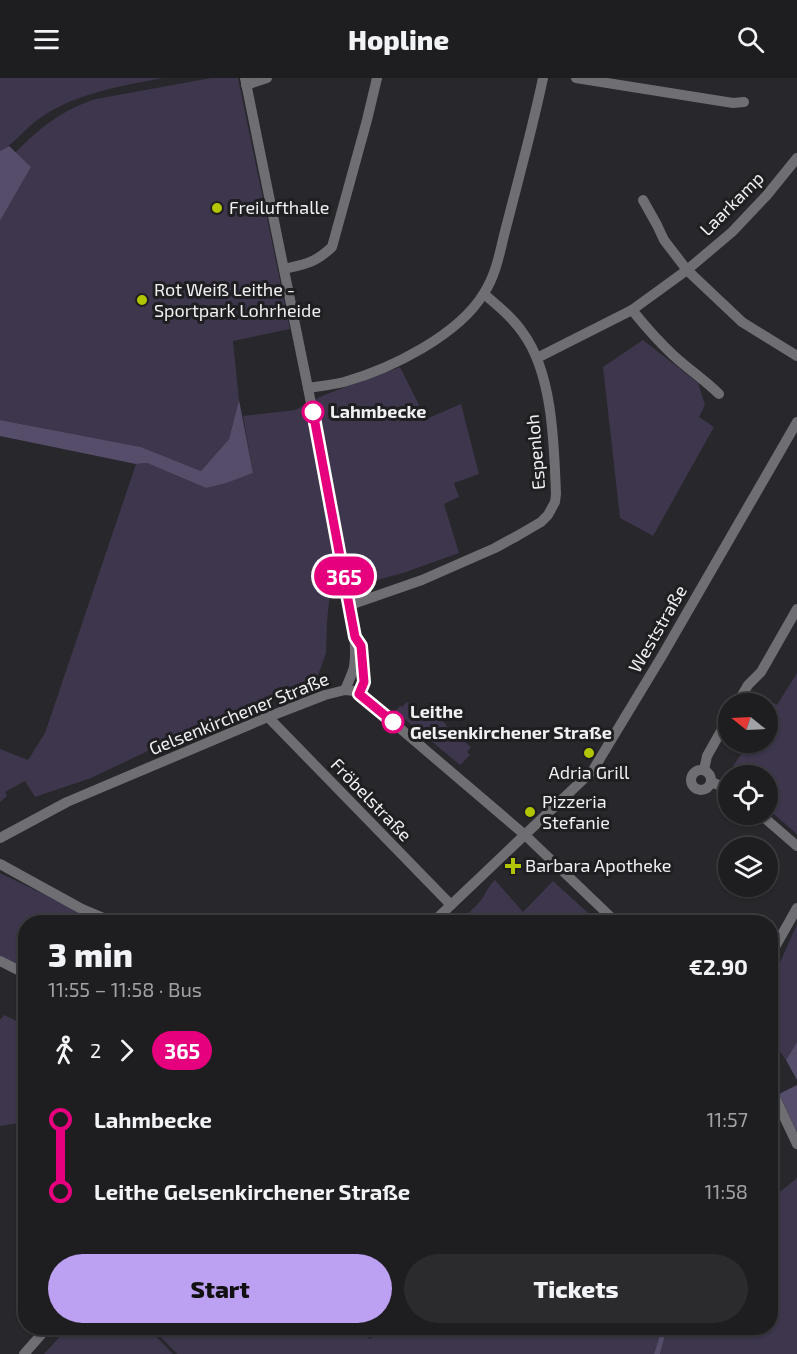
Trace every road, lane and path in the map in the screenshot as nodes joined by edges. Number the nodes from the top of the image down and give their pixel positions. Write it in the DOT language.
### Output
graph roads {
  1 [pos="267,78"];
  2 [pos="376,78"];
  3 [pos="543,78"];
  4 [pos="576,78"];
  5 [pos="245,82"];
  6 [pos="744,102"];
  7 [pos="797,158"];
  8 [pos="644,200"];
  9 [pos="284,269"];
  10 [pos="687,270"];
  11 [pos="484,294"];
  12 [pos="632,310"];
  13 [pos="797,356"];
  14 [pos="537,358"];
  15 [pos="308,388"];
  16 [pos="719,394"];
  17 [pos="797,422"];
  18 [pos="350,605"];
  19 [pos="797,609"];
  20 [pos="355,637"];
  21 [pos="345,690"];
  22 [pos="743,693"];
  23 [pos="359,694"];
  24 [pos="268,717"];
  25 [pos="718,736"];
  26 [pos="704,770"];
  27 [pos="711,782"];
  28 [pos="718,785"];
  29 [pos="773,825"];
  30 [pos="525,835"];
  31 [pos="0,838"];
  32 [pos="797,846"];
  33 [pos="0,864"];
  34 [pos="452,905"];
  35 [pos="797,908"];
  36 [pos="98,915"];
  37 [pos="441,915"];
  38 [pos="609,915"];
  39 [pos="778,942"];
  40 [pos="0,961"];
  41 [pos="18,970"];
  42 [pos="778,1104"];
  43 [pos="797,1144"];
  44 [pos="41,1335"];
  45 [pos="24,1354"];
  1 -- 5 [label="street"];
  2 -- 9 [label="street"];
  3 -- 11 [label="street"];
  4 -- 6 [label="street"];
  5 -- 9 [label="street"];
  7 -- 10 [label="street, Laarkamp"];
  8 -- 10 [label="street"];
  9 -- 15 [label="street"];
  10 -- 12 [label="street, Laarkamp"];
  10 -- 13 [label="street"];
  11 -- 14 [label="street, Espenloh"];
  11 -- 15 [label="street"];
  12 -- 14 [label="street, Laarkamp"];
  12 -- 16 [label="street"];
  14 -- 18 [label="street, Espenloh"];
  15 -- 18 [label="street"];
  17 -- 30 [label="street, Weststraße"];
  18 -- 20 [label="street"];
  19 -- 22 [label="street"];
  20 -- 21 [label="street"];
  20 -- 23 [label="street"];
  21 -- 23 [label="street, Gelsenkirchener Straße"];
  21 -- 24 [label="street, Gelsenkirchener Straße"];
  23 -- 30 [label="street, Gelsenkirchener Straße"];
  24 -- 31 [label="street, Gelsenkirchener Straße"];
  24 -- 34 [label="street, Fröbelstraße"];
  25 -- 26 [label="street"];
  26 -- 27 [label="street"];
  26 -- 27 [label="street"];
  27 -- 28 [label="street"];
  29 -- 32 [label="street"];
  30 -- 34 [label="street, Weststraße"];
  30 -- 38 [label="street, Gelsenkirchener Straße"];
  33 -- 36 [label="street"];
  34 -- 37 [label="street, Weststraße"];
  35 -- 39 [label="street"];
  40 -- 41 [label="street"];
  42 -- 43 [label="street"];
  44 -- 45 [label="street"];
}
